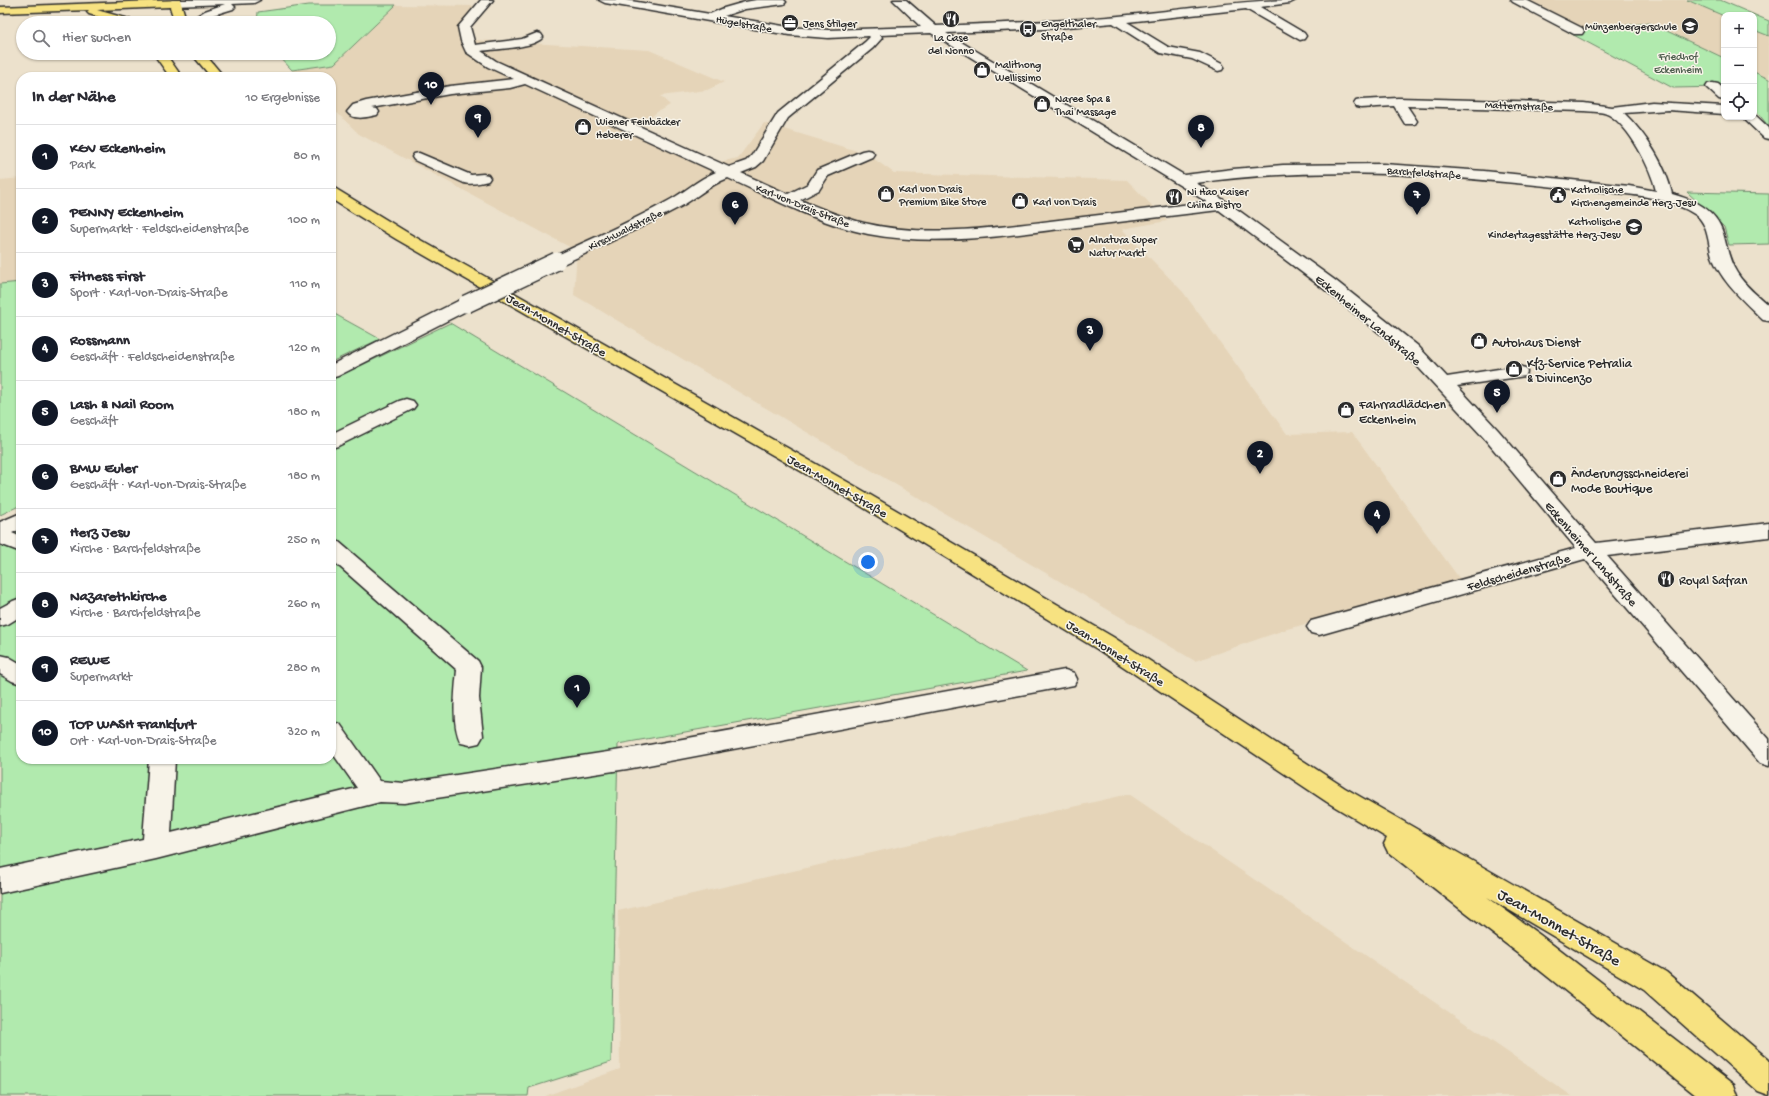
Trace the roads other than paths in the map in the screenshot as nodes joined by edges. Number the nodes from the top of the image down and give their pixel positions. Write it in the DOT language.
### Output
graph roads {
  1 [pos="40,0"];
  2 [pos="254,0"];
  3 [pos="258,0"];
  4 [pos="487,0"];
  5 [pos="605,0"];
  6 [pos="899,0"];
  7 [pos="1290,0"];
  8 [pos="1517,0"];
  9 [pos="174,1"];
  10 [pos="0,2"];
  11 [pos="137,2"];
  12 [pos="780,2"];
  13 [pos="1153,4"];
  14 [pos="1250,6"];
  15 [pos="58,7"];
  16 [pos="0,10"];
  17 [pos="1172,14"];
  18 [pos="108,16"];
  19 [pos="142,16"];
  20 [pos="178,16"];
  21 [pos="205,16"];
  22 [pos="712,18"];
  23 [pos="1114,19"];
  24 [pos="932,29"];
  25 [pos="1578,31"];
  26 [pos="873,33"];
  27 [pos="1300,36"];
  28 [pos="537,37"];
  29 [pos="470,49"];
  30 [pos="164,60"];
  31 [pos="203,60"];
  32 [pos="1218,67"];
  33 [pos="172,72"];
  34 [pos="214,72"];
  35 [pos="525,80"];
  36 [pos="1713,87"];
  37 [pos="548,90"];
  38 [pos="1721,94"];
  39 [pos="489,98"];
  40 [pos="1398,102"];
  41 [pos="1360,104"];
  42 [pos="1721,110"];
  43 [pos="1612,111"];
  44 [pos="372,112"];
  45 [pos="1752,120"];
  46 [pos="1410,121"];
  47 [pos="1769,135"];
  48 [pos="867,154"];
  49 [pos="419,157"];
  50 [pos="727,172"];
  51 [pos="483,178"];
  52 [pos="1183,180"];
  53 [pos="336,195"];
  54 [pos="1665,197"];
  55 [pos="788,200"];
  56 [pos="1222,205"];
  57 [pos="1769,316"];
  58 [pos="336,369"];
  59 [pos="1518,372"];
  60 [pos="1442,383"];
  61 [pos="406,405"];
  62 [pos="336,440"];
  63 [pos="16,522"];
  64 [pos="0,530"];
  65 [pos="1769,530"];
  66 [pos="0,536"];
  67 [pos="16,543"];
  68 [pos="336,551"];
  69 [pos="1590,551"];
  70 [pos="16,609"];
  71 [pos="0,618"];
  72 [pos="1319,627"];
  73 [pos="0,664"];
  74 [pos="16,672"];
  75 [pos="1065,679"];
  76 [pos="470,736"];
  77 [pos="336,738"];
  78 [pos="1769,756"];
  79 [pos="162,764"];
  80 [pos="380,792"];
  81 [pos="1336,795"];
  82 [pos="156,848"];
  83 [pos="0,881"];
  84 [pos="1769,1080"];
  85 [pos="1722,1096"];
  1 -- 10 [label="main road"];
  2 -- 9 [label="street"];
  3 -- 21 [label="street"];
  4 -- 29 [label="street"];
  5 -- 22 [label="street, Hügelstraße"];
  6 -- 24 [label="street, Eckenheimer Landstraße"];
  7 -- 14 [label="street"];
  8 -- 25 [label="street"];
  9 -- 11 [label="main road"];
  9 -- 20 [label="main road"];
  11 -- 15 [label="main road"];
  11 -- 19 [label="main road"];
  12 -- 22 [label="street"];
  13 -- 17 [label="street"];
  14 -- 17 [label="street"];
  14 -- 27 [label="street"];
  15 -- 16 [label="main road"];
  15 -- 18 [label="main road"];
  17 -- 23 [label="street"];
  22 -- 26 [label="street, Hügelstraße"];
  23 -- 24 [label="street"];
  23 -- 32 [label="street"];
  24 -- 26 [label="street, Hügelstraße"];
  24 -- 52 [label="street, Eckenheimer Landstraße"];
  26 -- 50 [label="street, Kirschwaldstraße"];
  28 -- 29 [label="street"];
  29 -- 35 [label="street, Karl-von-Drais-Straße"];
  30 -- 33 [label="main road"];
  31 -- 34 [label="main road"];
  35 -- 37 [label="street, Karl-von-Drais-Straße"];
  35 -- 44 [label="street"];
  36 -- 38 [label="street"];
  37 -- 39 [label="street"];
  37 -- 50 [label="street, Karl-von-Drais-Straße"];
  40 -- 41 [label="street, Matternstraße"];
  40 -- 43 [label="street, Matternstraße"];
  40 -- 46 [label="street"];
  42 -- 43 [label="street, Matternstraße"];
  43 -- 54 [label="street"];
  45 -- 47 [label="street"];
  48 -- 55 [label="street"];
  49 -- 51 [label="street"];
  50 -- 55 [label="street, Karl-von-Drais-Straße"];
  50 -- 58 [label="street, Kirschwaldstraße, bridge"];
  52 -- 54 [label="street, Barchfeldstraße"];
  52 -- 56 [label="street, Eckenheimer Landstraße"];
  53 -- 81 [label="main road, Jean-Monnet-Straße"];
  54 -- 57 [label="street, Barchfeldstraße"];
  55 -- 56 [label="street, Karl-von-Drais-Straße"];
  56 -- 60 [label="street, Eckenheimer Landstraße"];
  59 -- 60 [label="street"];
  60 -- 69 [label="street, Eckenheimer Landstraße"];
  61 -- 62 [label="street"];
  63 -- 64 [label="street"];
  65 -- 69 [label="street, Feldscheidenstraße"];
  66 -- 67 [label="street"];
  68 -- 76 [label="street"];
  69 -- 72 [label="street, Feldscheidenstraße"];
  69 -- 78 [label="street, Eckenheimer Landstraße"];
  70 -- 71 [label="street"];
  73 -- 74 [label="street"];
  75 -- 80 [label="street"];
  77 -- 80 [label="street"];
  79 -- 82 [label="street"];
  80 -- 82 [label="street"];
  81 -- 84 [label="main road, Jean-Monnet-Straße"];
  81 -- 85 [label="main road, Jean-Monnet-Straße"];
  82 -- 83 [label="street"];
}
